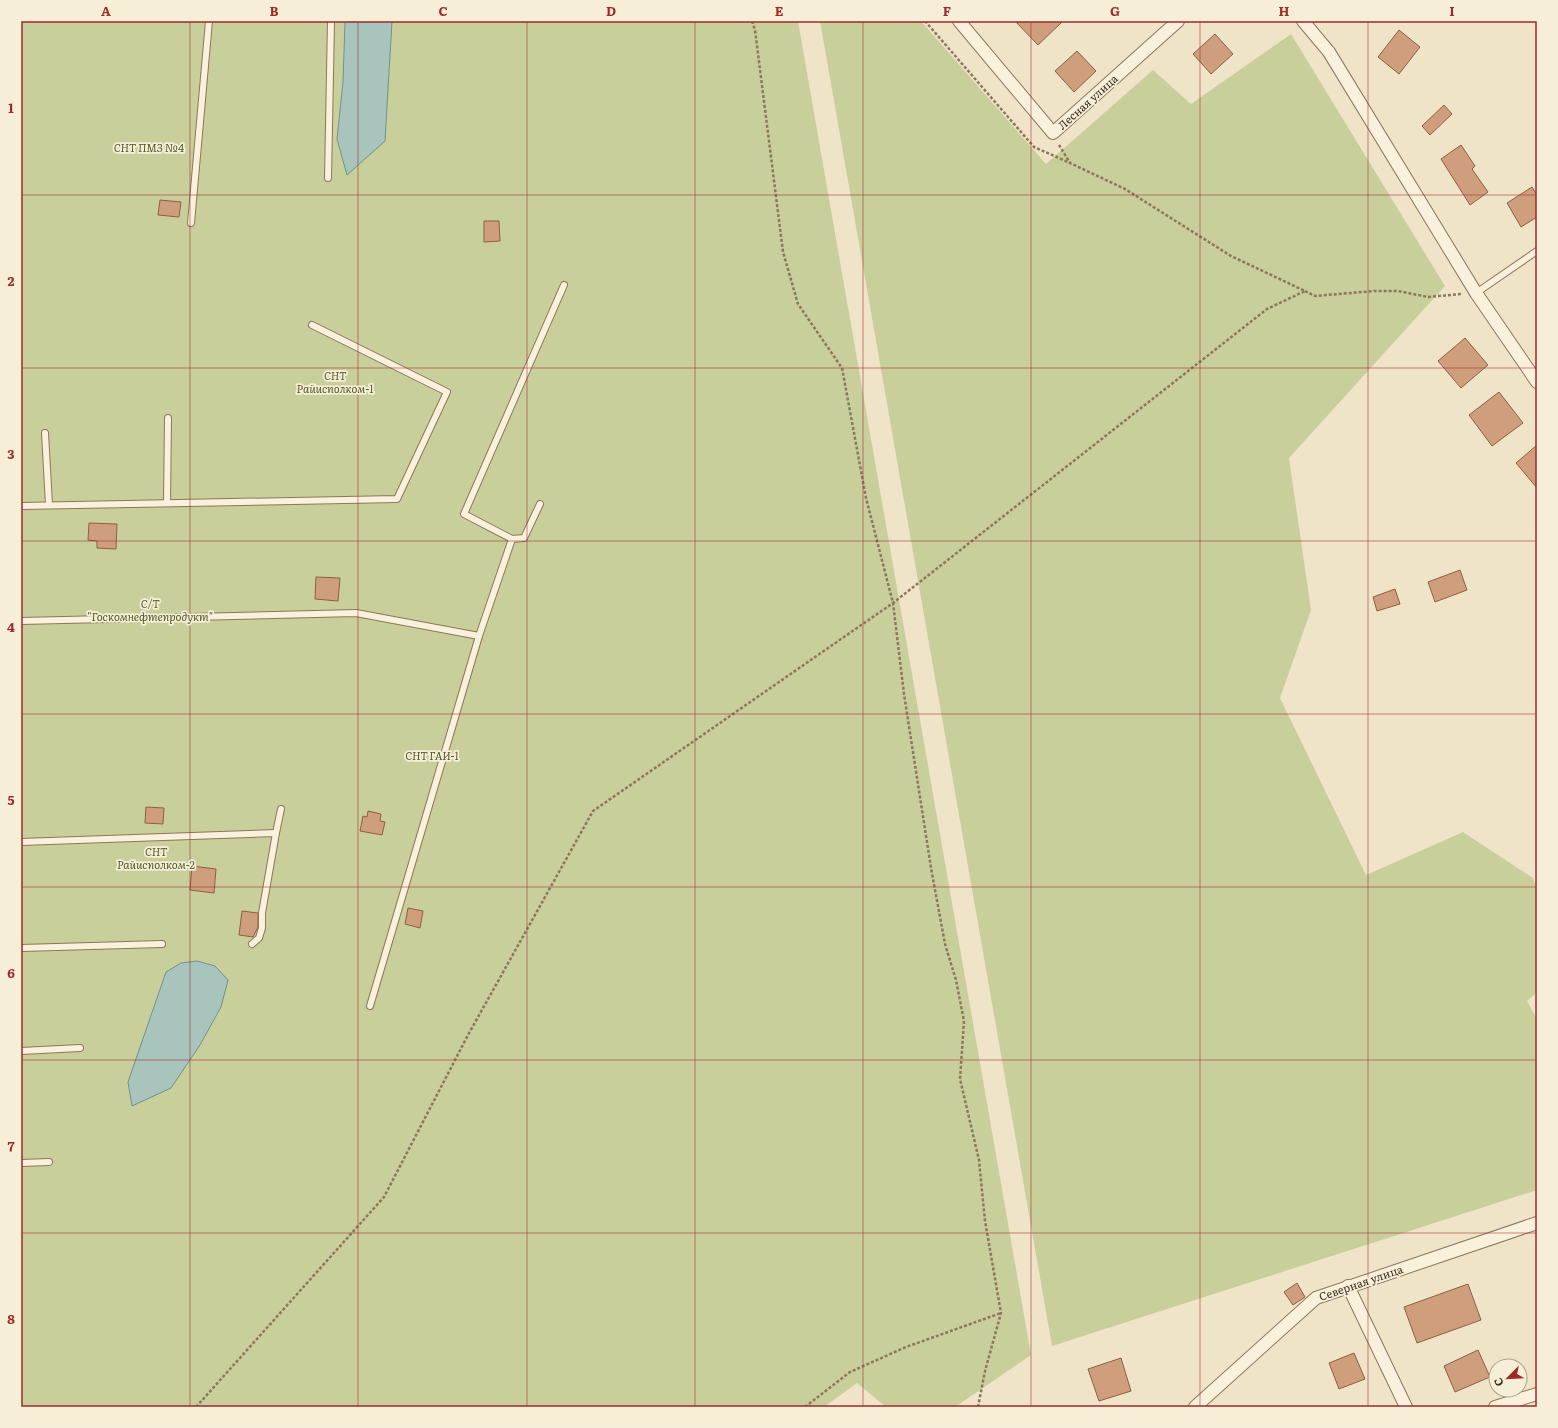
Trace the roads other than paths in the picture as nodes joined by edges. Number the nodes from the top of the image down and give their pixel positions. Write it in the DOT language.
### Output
graph roads {
  1 [pos="209,21"];
  2 [pos="331,21"];
  3 [pos="959,21"];
  4 [pos="1178,21"];
  5 [pos="1302,21"];
  6 [pos="328,178"];
  7 [pos="191,223"];
  8 [pos="1537,251"];
  9 [pos="564,285"];
  10 [pos="1476,293"];
  11 [pos="312,324"];
  12 [pos="1537,382"];
  13 [pos="168,418"];
  14 [pos="45,432"];
  15 [pos="167,503"];
  16 [pos="540,504"];
  17 [pos="49,505"];
  18 [pos="21,506"];
  19 [pos="512,539"];
  20 [pos="21,621"];
  21 [pos="479,636"];
  22 [pos="281,809"];
  23 [pos="276,833"];
  24 [pos="21,842"];
  25 [pos="162,944"];
  26 [pos="252,944"];
  27 [pos="21,948"];
  28 [pos="370,1006"];
  29 [pos="80,1048"];
  30 [pos="21,1051"];
  31 [pos="50,1162"];
  32 [pos="21,1163"];
  33 [pos="1537,1223"];
  34 [pos="1348,1286"];
  35 [pos="1537,1394"];
  36 [pos="1195,1407"];
  37 [pos="1406,1407"];
  38 [pos="1495,1407"];
  1 -- 7 [label="lane"];
  2 -- 6 [label="lane"];
  3 -- 4 [label="street, Лесная улица"];
  5 -- 10 [label="street"];
  8 -- 10 [label="lane"];
  9 -- 19 [label="lane"];
  10 -- 12 [label="street"];
  11 -- 15 [label="lane"];
  13 -- 15 [label="lane"];
  14 -- 17 [label="lane"];
  15 -- 17 [label="lane"];
  16 -- 19 [label="lane"];
  17 -- 18 [label="lane"];
  19 -- 21 [label="lane"];
  20 -- 21 [label="lane"];
  21 -- 28 [label="lane"];
  22 -- 23 [label="lane"];
  23 -- 24 [label="lane"];
  23 -- 26 [label="lane"];
  25 -- 27 [label="lane"];
  29 -- 30 [label="lane"];
  31 -- 32 [label="lane"];
  33 -- 34 [label="street, Северная улица"];
  34 -- 36 [label="street, Северная улица"];
  34 -- 37 [label="street"];
  35 -- 38 [label="street"];
}
